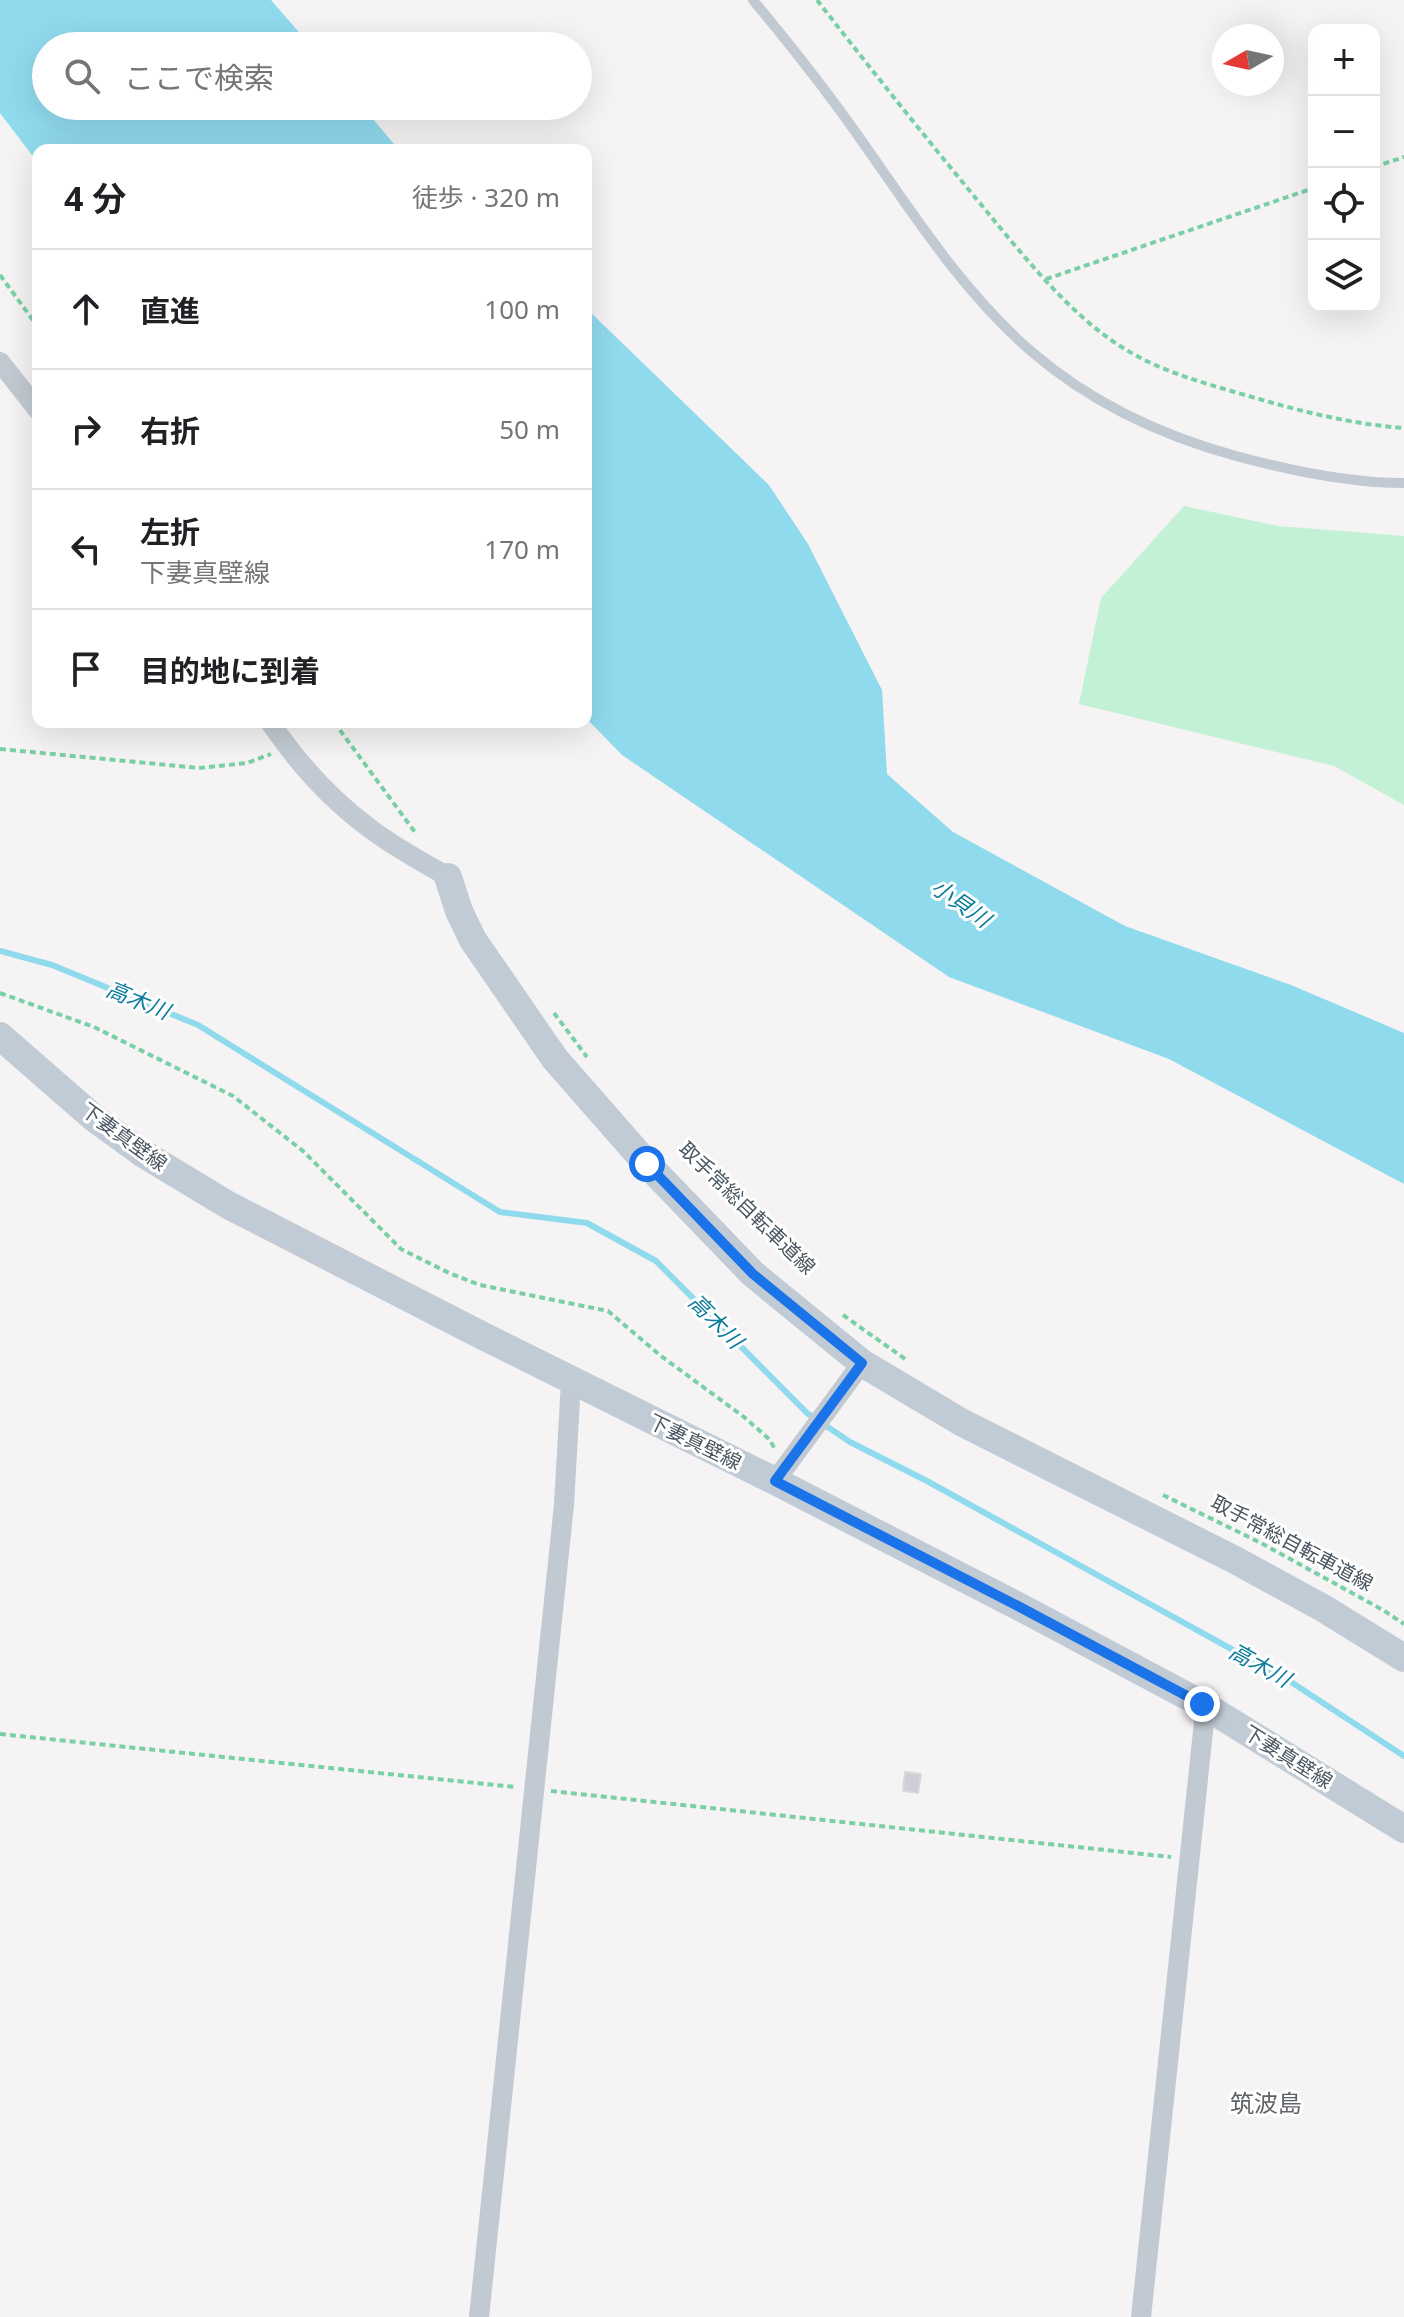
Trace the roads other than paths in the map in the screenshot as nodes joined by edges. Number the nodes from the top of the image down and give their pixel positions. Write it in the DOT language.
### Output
graph roads {
  1 [pos="753,0"];
  2 [pos="0,362"];
  3 [pos="32,402"];
  4 [pos="1404,483"];
  5 [pos="274,728"];
  6 [pos="448,877"];
  7 [pos="0,1036"];
  8 [pos="862,1363"];
  9 [pos="571,1381"];
  10 [pos="783,1471"];
  11 [pos="1404,1658"];
  12 [pos="1208,1708"];
  13 [pos="1404,1829"];
  14 [pos="479,2317"];
  15 [pos="1141,2317"];
  1 -- 4 [label="lane"];
  2 -- 3 [label="street"];
  5 -- 6 [label="street"];
  6 -- 8 [label="main road"];
  7 -- 9 [label="main road, 下妻真壁線"];
  8 -- 10 [label="street"];
  8 -- 11 [label="main road"];
  9 -- 10 [label="main road, 下妻真壁線"];
  9 -- 14 [label="street"];
  10 -- 12 [label="main road, 下妻真壁線"];
  12 -- 13 [label="main road, 下妻真壁線"];
  12 -- 15 [label="street"];
}
